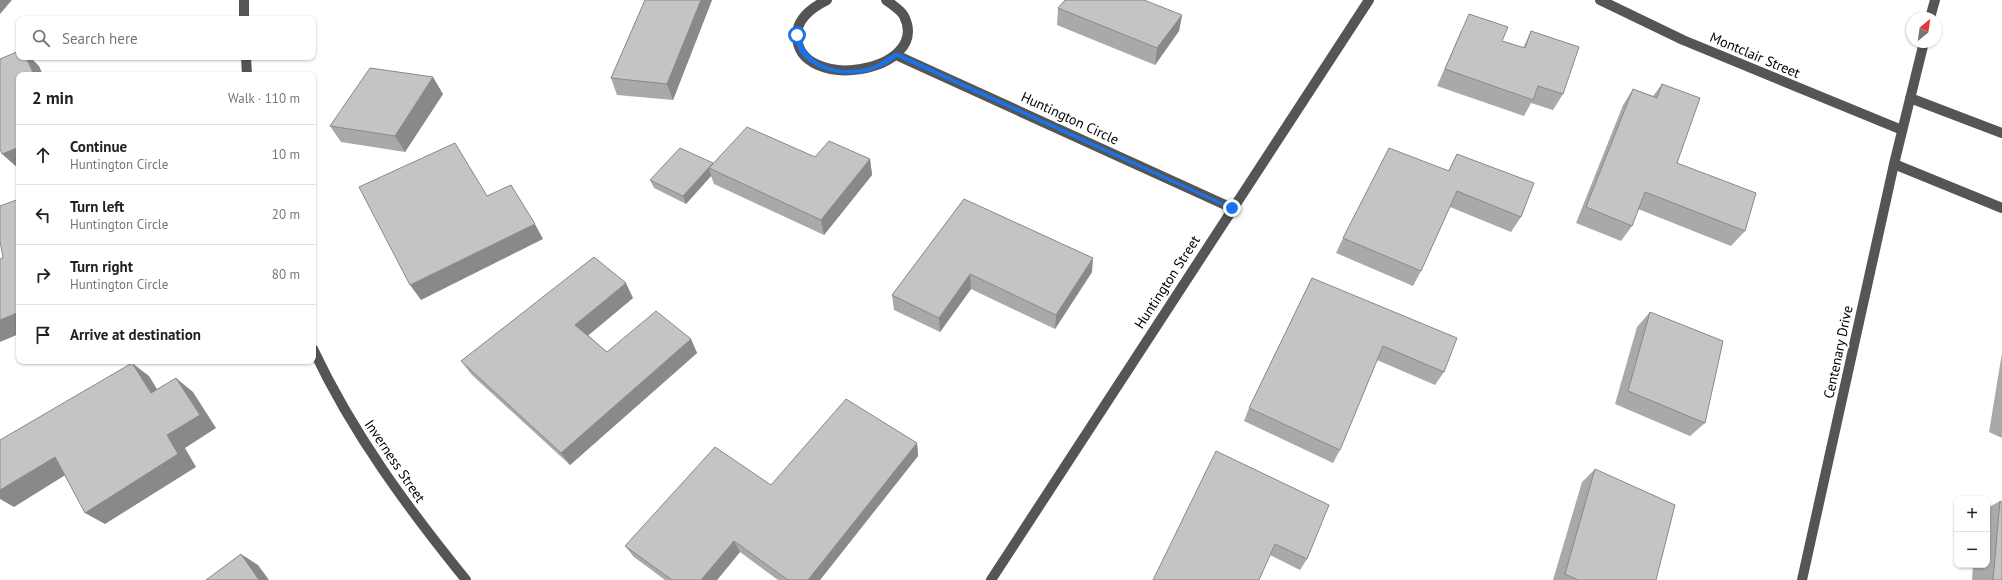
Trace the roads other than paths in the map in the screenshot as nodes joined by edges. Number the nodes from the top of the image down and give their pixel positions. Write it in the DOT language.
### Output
graph roads {
  1 [pos="244,0"];
  2 [pos="827,0"];
  3 [pos="886,0"];
  4 [pos="1369,0"];
  5 [pos="1600,0"];
  6 [pos="1934,0"];
  7 [pos="1931,12"];
  8 [pos="244,16"];
  9 [pos="1922,48"];
  10 [pos="896,54"];
  11 [pos="246,60"];
  12 [pos="247,72"];
  13 [pos="1910,98"];
  14 [pos="1902,130"];
  15 [pos="2002,133"];
  16 [pos="1894,164"];
  17 [pos="1232,208"];
  18 [pos="2002,208"];
  19 [pos="316,355"];
  20 [pos="466,580"];
  21 [pos="991,580"];
  22 [pos="1802,580"];
  1 -- 8 [label="street"];
  2 -- 10 [label="street"];
  3 -- 10 [label="street"];
  4 -- 17 [label="street, Huntington Street"];
  5 -- 14 [label="street, Montclair Street"];
  6 -- 7 [label="street"];
  9 -- 13 [label="street, Centenary Drive"];
  10 -- 17 [label="street, Huntington Circle"];
  11 -- 12 [label="street"];
  13 -- 14 [label="street, Centenary Drive"];
  13 -- 15 [label="street"];
  14 -- 16 [label="street, Centenary Drive"];
  16 -- 18 [label="street"];
  16 -- 22 [label="street, Centenary Drive"];
  17 -- 21 [label="street, Huntington Street"];
  19 -- 20 [label="street, Inverness Street"];
}
